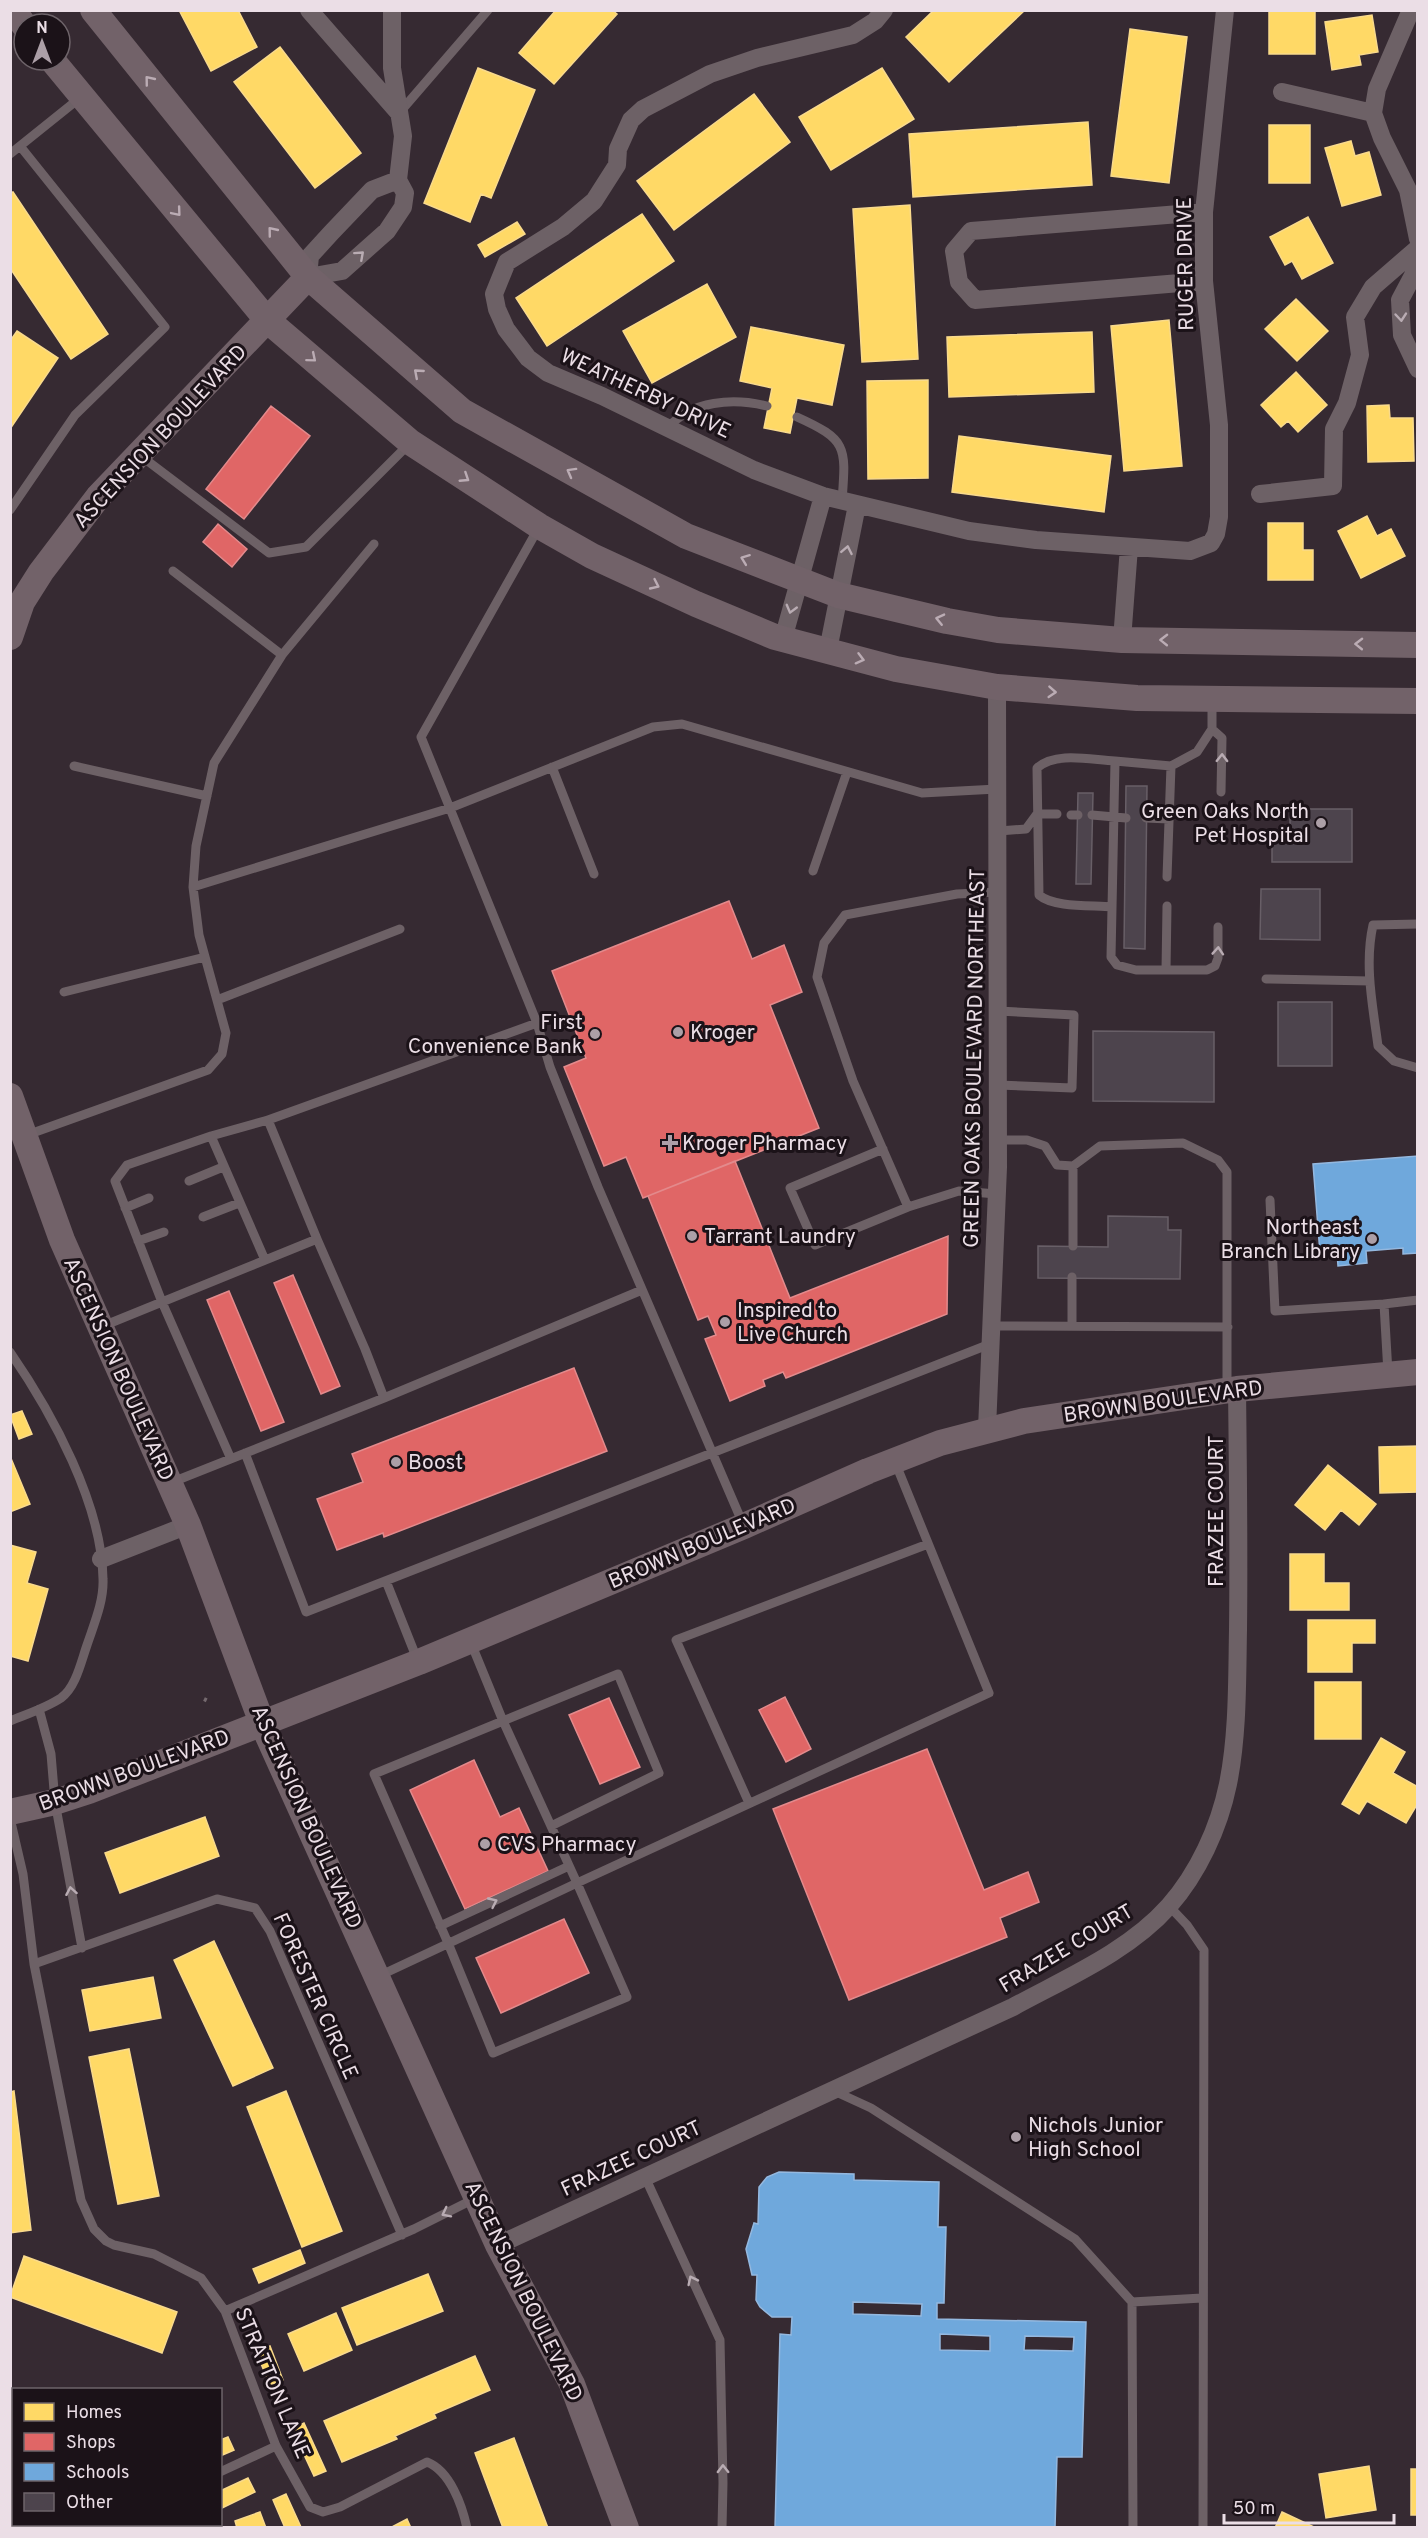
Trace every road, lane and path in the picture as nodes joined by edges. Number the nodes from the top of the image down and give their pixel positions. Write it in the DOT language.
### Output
graph roads {
  1 [pos="93,10"];
  2 [pos="309,10"];
  3 [pos="392,10"];
  4 [pos="488,10"];
  5 [pos="884,10"];
  6 [pos="1225,10"];
  7 [pos="1410,10"];
  8 [pos="61,72"];
  9 [pos="1282,92"];
  10 [pos="81,97"];
  11 [pos="399,113"];
  12 [pos="1373,113"];
  13 [pos="20,146"];
  14 [pos="10,154"];
  15 [pos="398,180"];
  16 [pos="1204,212"];
  17 [pos="1418,239"];
  18 [pos="1418,248"];
  19 [pos="1418,266"];
  20 [pos="308,277"];
  21 [pos="1204,281"];
  22 [pos="267,320"];
  23 [pos="1418,369"];
  24 [pos="767,406"];
  25 [pos="797,417"];
  26 [pos="668,428"];
  27 [pos="410,442"];
  28 [pos="139,454"];
  29 [pos="1260,494"];
  30 [pos="823,496"];
  31 [pos="849,503"];
  32 [pos="10,510"];
  33 [pos="1220,517"];
  34 [pos="539,526"];
  35 [pos="374,544"];
  36 [pos="1129,547"];
  37 [pos="173,571"];
  38 [pos="800,580"];
  39 [pos="838,595"];
  40 [pos="10,637"];
  41 [pos="783,639"];
  42 [pos="1122,640"];
  43 [pos="1418,645"];
  44 [pos="828,651"];
  45 [pos="282,655"];
  46 [pos="997,687"];
  47 [pos="1212,699"];
  48 [pos="1418,701"];
  49 [pos="1212,729"];
  50 [pos="1115,761"];
  51 [pos="74,766"];
  52 [pos="1171,766"];
  53 [pos="552,767"];
  54 [pos="847,772"];
  55 [pos="998,789"];
  56 [pos="1221,792"];
  57 [pos="207,796"];
  58 [pos="450,808"];
  59 [pos="1037,814"];
  60 [pos="1057,814"];
  61 [pos="1092,815"];
  62 [pos="1114,817"];
  63 [pos="1126,818"];
  64 [pos="1146,818"];
  65 [pos="1169,819"];
  66 [pos="999,831"];
  67 [pos="813,871"];
  68 [pos="594,874"];
  69 [pos="1167,877"];
  70 [pos="193,887"];
  71 [pos="998,891"];
  72 [pos="1112,906"];
  73 [pos="1167,906"];
  74 [pos="1418,924"];
  75 [pos="1218,927"];
  76 [pos="400,929"];
  77 [pos="206,957"];
  78 [pos="1166,970"];
  79 [pos="1266,979"];
  80 [pos="1370,981"];
  81 [pos="64,992"];
  82 [pos="217,1000"];
  83 [pos="998,1011"];
  84 [pos="537,1023"];
  85 [pos="1418,1068"];
  86 [pos="998,1085"];
  87 [pos="10,1096"];
  88 [pos="268,1120"];
  89 [pos="25,1136"];
  90 [pos="211,1136"];
  91 [pos="998,1140"];
  92 [pos="882,1149"];
  93 [pos="1073,1166"];
  94 [pos="223,1167"];
  95 [pos="189,1181"];
  96 [pos="998,1194"];
  97 [pos="149,1198"];
  98 [pos="1270,1200"];
  99 [pos="239,1203"];
  100 [pos="908,1207"];
  101 [pos="125,1208"];
  102 [pos="203,1217"];
  103 [pos="164,1232"];
  104 [pos="317,1239"];
  105 [pos="138,1241"];
  106 [pos="1073,1246"];
  107 [pos="265,1260"];
  108 [pos="1072,1277"];
  109 [pos="642,1290"];
  110 [pos="1418,1300"];
  111 [pos="162,1302"];
  112 [pos="1384,1304"];
  113 [pos="992,1326"];
  114 [pos="1072,1326"];
  115 [pos="101,1327"];
  116 [pos="1228,1327"];
  117 [pos="990,1344"];
  118 [pos="10,1352"];
  119 [pos="1418,1372"];
  120 [pos="1388,1375"];
  121 [pos="1232,1390"];
  122 [pos="384,1398"];
  123 [pos="987,1429"];
  124 [pos="712,1452"];
  125 [pos="245,1453"];
  126 [pos="231,1459"];
  127 [pos="894,1461"];
  128 [pos="170,1483"];
  129 [pos="188,1525"];
  130 [pos="744,1527"];
  131 [pos="928,1544"];
  132 [pos="101,1559"];
  133 [pos="386,1581"];
  134 [pos="471,1640"];
  135 [pos="419,1662"];
  136 [pos="204,1699"];
  137 [pos="210,1702"];
  138 [pos="39,1709"];
  139 [pos="10,1720"];
  140 [pos="503,1721"];
  141 [pos="262,1723"];
  142 [pos="55,1802"];
  143 [pos="749,1803"];
  144 [pos="10,1812"];
  145 [pos="10,1818"];
  146 [pos="551,1826"];
  147 [pos="569,1866"];
  148 [pos="577,1882"];
  149 [pos="1169,1906"];
  150 [pos="440,1926"];
  151 [pos="448,1943"];
  152 [pos="82,1948"];
  153 [pos="34,1964"];
  154 [pos="378,1977"];
  155 [pos="832,2090"];
  156 [pos="645,2177"];
  157 [pos="478,2197"];
  158 [pos="402,2235"];
  159 [pos="498,2245"];
  160 [pos="1202,2298"];
  161 [pos="1132,2302"];
  162 [pos="225,2311"];
  163 [pos="276,2446"];
  164 [pos="222,2471"];
  165 [pos="467,2528"];
  166 [pos="626,2528"];
  167 [pos="722,2528"];
  168 [pos="1133,2528"];
  169 [pos="1203,2528"];
  20 -- 1 [label="street, one-way"];
  2 -- 11 [label="street"];
  3 -- 11 [label="street"];
  4 -- 11 [label="lane"];
  5 -- 26 [label="street, WEATHERBY DRIVE"];
  6 -- 16 [label="street, RUGER DRIVE"];
  7 -- 12 [label="street"];
  8 -- 10 [label="street"];
  9 -- 12 [label="street"];
  10 -- 13 [label="lane"];
  10 -- 22 [label="street, one-way"];
  11 -- 15 [label="street"];
  12 -- 17 [label="street"];
  13 -- 14 [label="lane"];
  13 -- 32 [label="lane"];
  15 -- 20 [label="street"];
  20 -- 15 [label="street, one-way"];
  16 -- 21 [label="street, RUGER DRIVE"];
  16 -- 21 [label="street"];
  18 -- 29 [label="street"];
  19 -- 23 [label="street, one-way"];
  20 -- 22 [label="street, ASCENSION BOULEVARD"];
  38 -- 20 [label="street, one-way"];
  21 -- 33 [label="street, RUGER DRIVE"];
  22 -- 27 [label="street, one-way"];
  22 -- 28 [label="street, ASCENSION BOULEVARD"];
  24 -- 26 [label="lane"];
  25 -- 31 [label="lane"];
  26 -- 30 [label="street, WEATHERBY DRIVE"];
  27 -- 28 [label="lane"];
  27 -- 34 [label="street, one-way"];
  28 -- 40 [label="street, ASCENSION BOULEVARD"];
  30 -- 31 [label="street, WEATHERBY DRIVE"];
  30 -- 38 [label="street"];
  31 -- 36 [label="street, WEATHERBY DRIVE"];
  39 -- 31 [label="street, one-way"];
  33 -- 36 [label="street, WEATHERBY DRIVE"];
  34 -- 41 [label="street, one-way"];
  34 -- 58 [label="lane"];
  35 -- 45 [label="lane"];
  36 -- 42 [label="street"];
  37 -- 45 [label="lane"];
  38 -- 39 [label="street"];
  38 -- 41 [label="street, one-way"];
  42 -- 39 [label="street, one-way"];
  39 -- 44 [label="street"];
  41 -- 44 [label="street"];
  43 -- 42 [label="street, one-way"];
  44 -- 46 [label="street, one-way"];
  45 -- 57 [label="lane"];
  46 -- 47 [label="street, one-way"];
  46 -- 55 [label="street, GREEN OAKS BOULEVARD NORTHEAST"];
  47 -- 48 [label="street"];
  47 -- 49 [label="lane"];
  49 -- 52 [label="lane"];
  56 -- 49 [label="lane, one-way"];
  50 -- 52 [label="lane"];
  50 -- 59 [label="lane"];
  50 -- 62 [label="lane"];
  51 -- 57 [label="lane"];
  52 -- 65 [label="lane"];
  53 -- 54 [label="lane"];
  53 -- 58 [label="lane"];
  53 -- 68 [label="lane"];
  54 -- 55 [label="lane"];
  54 -- 67 [label="lane"];
  55 -- 66 [label="street, GREEN OAKS BOULEVARD NORTHEAST"];
  57 -- 70 [label="lane"];
  58 -- 70 [label="lane"];
  58 -- 84 [label="lane"];
  59 -- 60 [label="lane"];
  59 -- 66 [label="lane"];
  59 -- 72 [label="lane"];
  61 -- 62 [label="lane"];
  62 -- 63 [label="lane"];
  62 -- 72 [label="lane"];
  64 -- 65 [label="lane"];
  65 -- 69 [label="lane"];
  66 -- 71 [label="street, GREEN OAKS BOULEVARD NORTHEAST"];
  70 -- 77 [label="lane"];
  71 -- 83 [label="street, GREEN OAKS BOULEVARD NORTHEAST"];
  71 -- 92 [label="lane"];
  72 -- 78 [label="lane"];
  73 -- 78 [label="lane"];
  74 -- 80 [label="lane"];
  78 -- 75 [label="lane, one-way"];
  76 -- 82 [label="lane"];
  77 -- 81 [label="lane"];
  77 -- 82 [label="lane"];
  79 -- 80 [label="lane"];
  80 -- 85 [label="lane"];
  82 -- 89 [label="lane"];
  83 -- 86 [label="street, GREEN OAKS BOULEVARD NORTHEAST"];
  83 -- 86 [label="lane"];
  84 -- 88 [label="lane"];
  84 -- 109 [label="lane"];
  86 -- 91 [label="street, GREEN OAKS BOULEVARD NORTHEAST"];
  87 -- 89 [label="street, ASCENSION BOULEVARD"];
  88 -- 90 [label="lane"];
  88 -- 104 [label="lane"];
  89 -- 115 [label="street, ASCENSION BOULEVARD"];
  90 -- 94 [label="lane"];
  90 -- 101 [label="lane"];
  91 -- 93 [label="lane"];
  91 -- 96 [label="street, GREEN OAKS BOULEVARD NORTHEAST"];
  92 -- 100 [label="lane"];
  92 -- 100 [label="lane"];
  93 -- 106 [label="lane"];
  93 -- 116 [label="lane"];
  94 -- 95 [label="lane"];
  94 -- 99 [label="lane"];
  96 -- 100 [label="lane"];
  96 -- 113 [label="street, GREEN OAKS BOULEVARD NORTHEAST"];
  97 -- 101 [label="lane"];
  98 -- 112 [label="lane"];
  99 -- 102 [label="lane"];
  99 -- 107 [label="lane"];
  101 -- 105 [label="lane"];
  103 -- 105 [label="lane"];
  104 -- 107 [label="lane"];
  104 -- 122 [label="lane"];
  105 -- 111 [label="lane"];
  107 -- 111 [label="lane"];
  108 -- 114 [label="lane"];
  109 -- 122 [label="lane"];
  109 -- 124 [label="lane"];
  110 -- 112 [label="lane"];
  111 -- 115 [label="lane"];
  111 -- 126 [label="lane"];
  112 -- 120 [label="lane"];
  113 -- 114 [label="lane"];
  113 -- 117 [label="street, GREEN OAKS BOULEVARD NORTHEAST"];
  114 -- 116 [label="lane"];
  115 -- 128 [label="street, ASCENSION BOULEVARD"];
  116 -- 121 [label="lane"];
  117 -- 123 [label="street, GREEN OAKS BOULEVARD NORTHEAST"];
  117 -- 124 [label="lane"];
  118 -- 132 [label="lane"];
  119 -- 120 [label="street, BROWN BOULEVARD"];
  120 -- 121 [label="street, BROWN BOULEVARD"];
  121 -- 123 [label="street, BROWN BOULEVARD"];
  121 -- 149 [label="street, FRAZEE COURT"];
  122 -- 125 [label="lane"];
  123 -- 127 [label="street, BROWN BOULEVARD"];
  124 -- 130 [label="lane"];
  124 -- 133 [label="lane"];
  125 -- 126 [label="lane"];
  125 -- 133 [label="lane"];
  126 -- 128 [label="lane"];
  127 -- 130 [label="street, BROWN BOULEVARD"];
  127 -- 131 [label="lane"];
  128 -- 129 [label="street, ASCENSION BOULEVARD"];
  129 -- 132 [label="street"];
  129 -- 141 [label="street, ASCENSION BOULEVARD"];
  130 -- 134 [label="street, BROWN BOULEVARD"];
  131 -- 143 [label="lane"];
  131 -- 143 [label="lane"];
  132 -- 138 [label="lane"];
  133 -- 135 [label="lane"];
  134 -- 135 [label="street, BROWN BOULEVARD"];
  134 -- 140 [label="lane"];
  135 -- 141 [label="street, BROWN BOULEVARD"];
  136 -- 137 [label="path"];
  138 -- 139 [label="lane"];
  138 -- 142 [label="lane"];
  140 -- 146 [label="lane"];
  140 -- 146 [label="lane"];
  140 -- 150 [label="lane"];
  141 -- 142 [label="street, BROWN BOULEVARD"];
  141 -- 154 [label="street, ASCENSION BOULEVARD"];
  142 -- 144 [label="street, BROWN BOULEVARD"];
  152 -- 142 [label="lane, one-way"];
  143 -- 148 [label="lane"];
  145 -- 153 [label="lane, STRATTON LANE"];
  146 -- 147 [label="lane"];
  147 -- 148 [label="lane"];
  150 -- 147 [label="lane, one-way"];
  148 -- 151 [label="lane"];
  148 -- 151 [label="lane"];
  149 -- 155 [label="street, FRAZEE COURT"];
  149 -- 160 [label="lane"];
  150 -- 151 [label="lane"];
  151 -- 154 [label="lane"];
  152 -- 153 [label="lane"];
  152 -- 158 [label="lane, FORESTER CIRCLE"];
  153 -- 162 [label="lane, STRATTON LANE"];
  154 -- 157 [label="street, ASCENSION BOULEVARD"];
  155 -- 156 [label="street, FRAZEE COURT"];
  155 -- 161 [label="lane"];
  156 -- 159 [label="street, FRAZEE COURT"];
  167 -- 156 [label="lane, one-way"];
  157 -- 158 [label="lane, one-way"];
  157 -- 159 [label="street, ASCENSION BOULEVARD"];
  158 -- 162 [label="lane"];
  159 -- 166 [label="street, ASCENSION BOULEVARD"];
  160 -- 161 [label="lane"];
  160 -- 169 [label="lane"];
  161 -- 168 [label="lane"];
  162 -- 163 [label="lane, STRATTON LANE"];
  163 -- 164 [label="lane"];
  163 -- 165 [label="lane, STRATTON LANE"];
}
